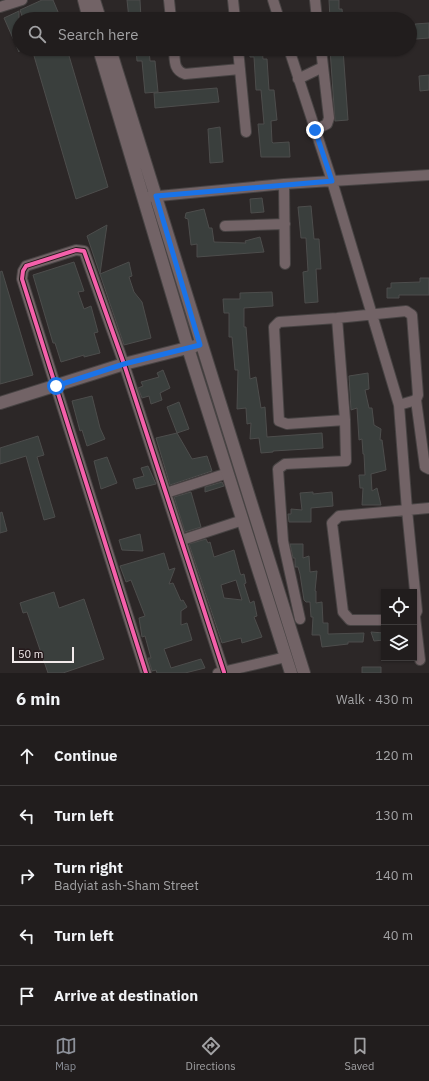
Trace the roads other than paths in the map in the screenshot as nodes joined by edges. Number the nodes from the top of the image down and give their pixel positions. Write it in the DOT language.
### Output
graph roads {
  1 [pos="22,0"];
  2 [pos="84,0"];
  3 [pos="94,0"];
  4 [pos="169,0"];
  5 [pos="233,0"];
  6 [pos="273,0"];
  7 [pos="315,0"];
  8 [pos="5,4"];
  9 [pos="87,12"];
  10 [pos="98,12"];
  11 [pos="170,12"];
  12 [pos="234,12"];
  13 [pos="277,12"];
  14 [pos="316,12"];
  15 [pos="102,56"];
  16 [pos="111,56"];
  17 [pos="175,56"];
  18 [pos="239,56"];
  19 [pos="291,56"];
  20 [pos="322,56"];
  21 [pos="323,67"];
  22 [pos="240,68"];
  23 [pos="298,79"];
  24 [pos="114,82"];
  25 [pos="315,130"];
  26 [pos="246,132"];
  27 [pos="429,175"];
  28 [pos="332,181"];
  29 [pos="284,184"];
  30 [pos="150,196"];
  31 [pos="286,224"];
  32 [pos="225,226"];
  33 [pos="286,264"];
  34 [pos="372,314"];
  35 [pos="337,318"];
  36 [pos="200,345"];
  37 [pos="188,348"];
  38 [pos="124,364"];
  39 [pos="56,386"];
  40 [pos="416,400"];
  41 [pos="0,403"];
  42 [pos="399,405"];
  43 [pos="345,420"];
  44 [pos="425,438"];
  45 [pos="429,469"];
  46 [pos="228,473"];
  47 [pos="166,493"];
  48 [pos="429,508"];
  49 [pos="407,510"];
  50 [pos="243,520"];
  51 [pos="182,540"];
  52 [pos="415,589"];
  53 [pos="300,620"];
  54 [pos="381,620"];
  55 [pos="416,625"];
  56 [pos="286,657"];
  57 [pos="420,660"];
  58 [pos="221,672"];
  59 [pos="146,673"];
  60 [pos="291,673"];
  61 [pos="304,673"];
  1 -- 8 [label="street"];
  2 -- 9 [label="street"];
  3 -- 10 [label="street"];
  4 -- 11 [label="street"];
  5 -- 12 [label="street"];
  6 -- 13 [label="street"];
  7 -- 14 [label="street"];
  15 -- 24 [label="street"];
  16 -- 24 [label="street"];
  17 -- 22 [label="street"];
  18 -- 22 [label="street"];
  19 -- 23 [label="street"];
  20 -- 21 [label="street"];
  21 -- 23 [label="street"];
  21 -- 25 [label="street"];
  22 -- 26 [label="street"];
  23 -- 25 [label="street"];
  24 -- 30 [label="street"];
  25 -- 28 [label="street"];
  27 -- 28 [label="street"];
  28 -- 29 [label="street"];
  28 -- 34 [label="street"];
  29 -- 30 [label="street"];
  29 -- 31 [label="street"];
  30 -- 36 [label="street"];
  30 -- 37 [label="street"];
  31 -- 32 [label="street"];
  31 -- 33 [label="street"];
  34 -- 35 [label="street"];
  34 -- 40 [label="street"];
  34 -- 42 [label="street"];
  35 -- 43 [label="street"];
  35 -- 43 [label="street"];
  36 -- 37 [label="street"];
  36 -- 61 [label="street"];
  37 -- 38 [label="street"];
  37 -- 46 [label="street"];
  38 -- 39 [label="street"];
  38 -- 39 [label="street"];
  38 -- 47 [label="street"];
  39 -- 41 [label="street"];
  39 -- 59 [label="street"];
  40 -- 42 [label="street"];
  40 -- 44 [label="street"];
  42 -- 49 [label="street"];
  43 -- 53 [label="street"];
  44 -- 45 [label="street"];
  46 -- 47 [label="street"];
  46 -- 50 [label="street"];
  47 -- 51 [label="street"];
  48 -- 49 [label="street"];
  49 -- 52 [label="street"];
  49 -- 54 [label="street"];
  50 -- 51 [label="street"];
  50 -- 56 [label="street"];
  51 -- 58 [label="street"];
  55 -- 57 [label="street"];
  56 -- 58 [label="street"];
  56 -- 60 [label="street"];
}
